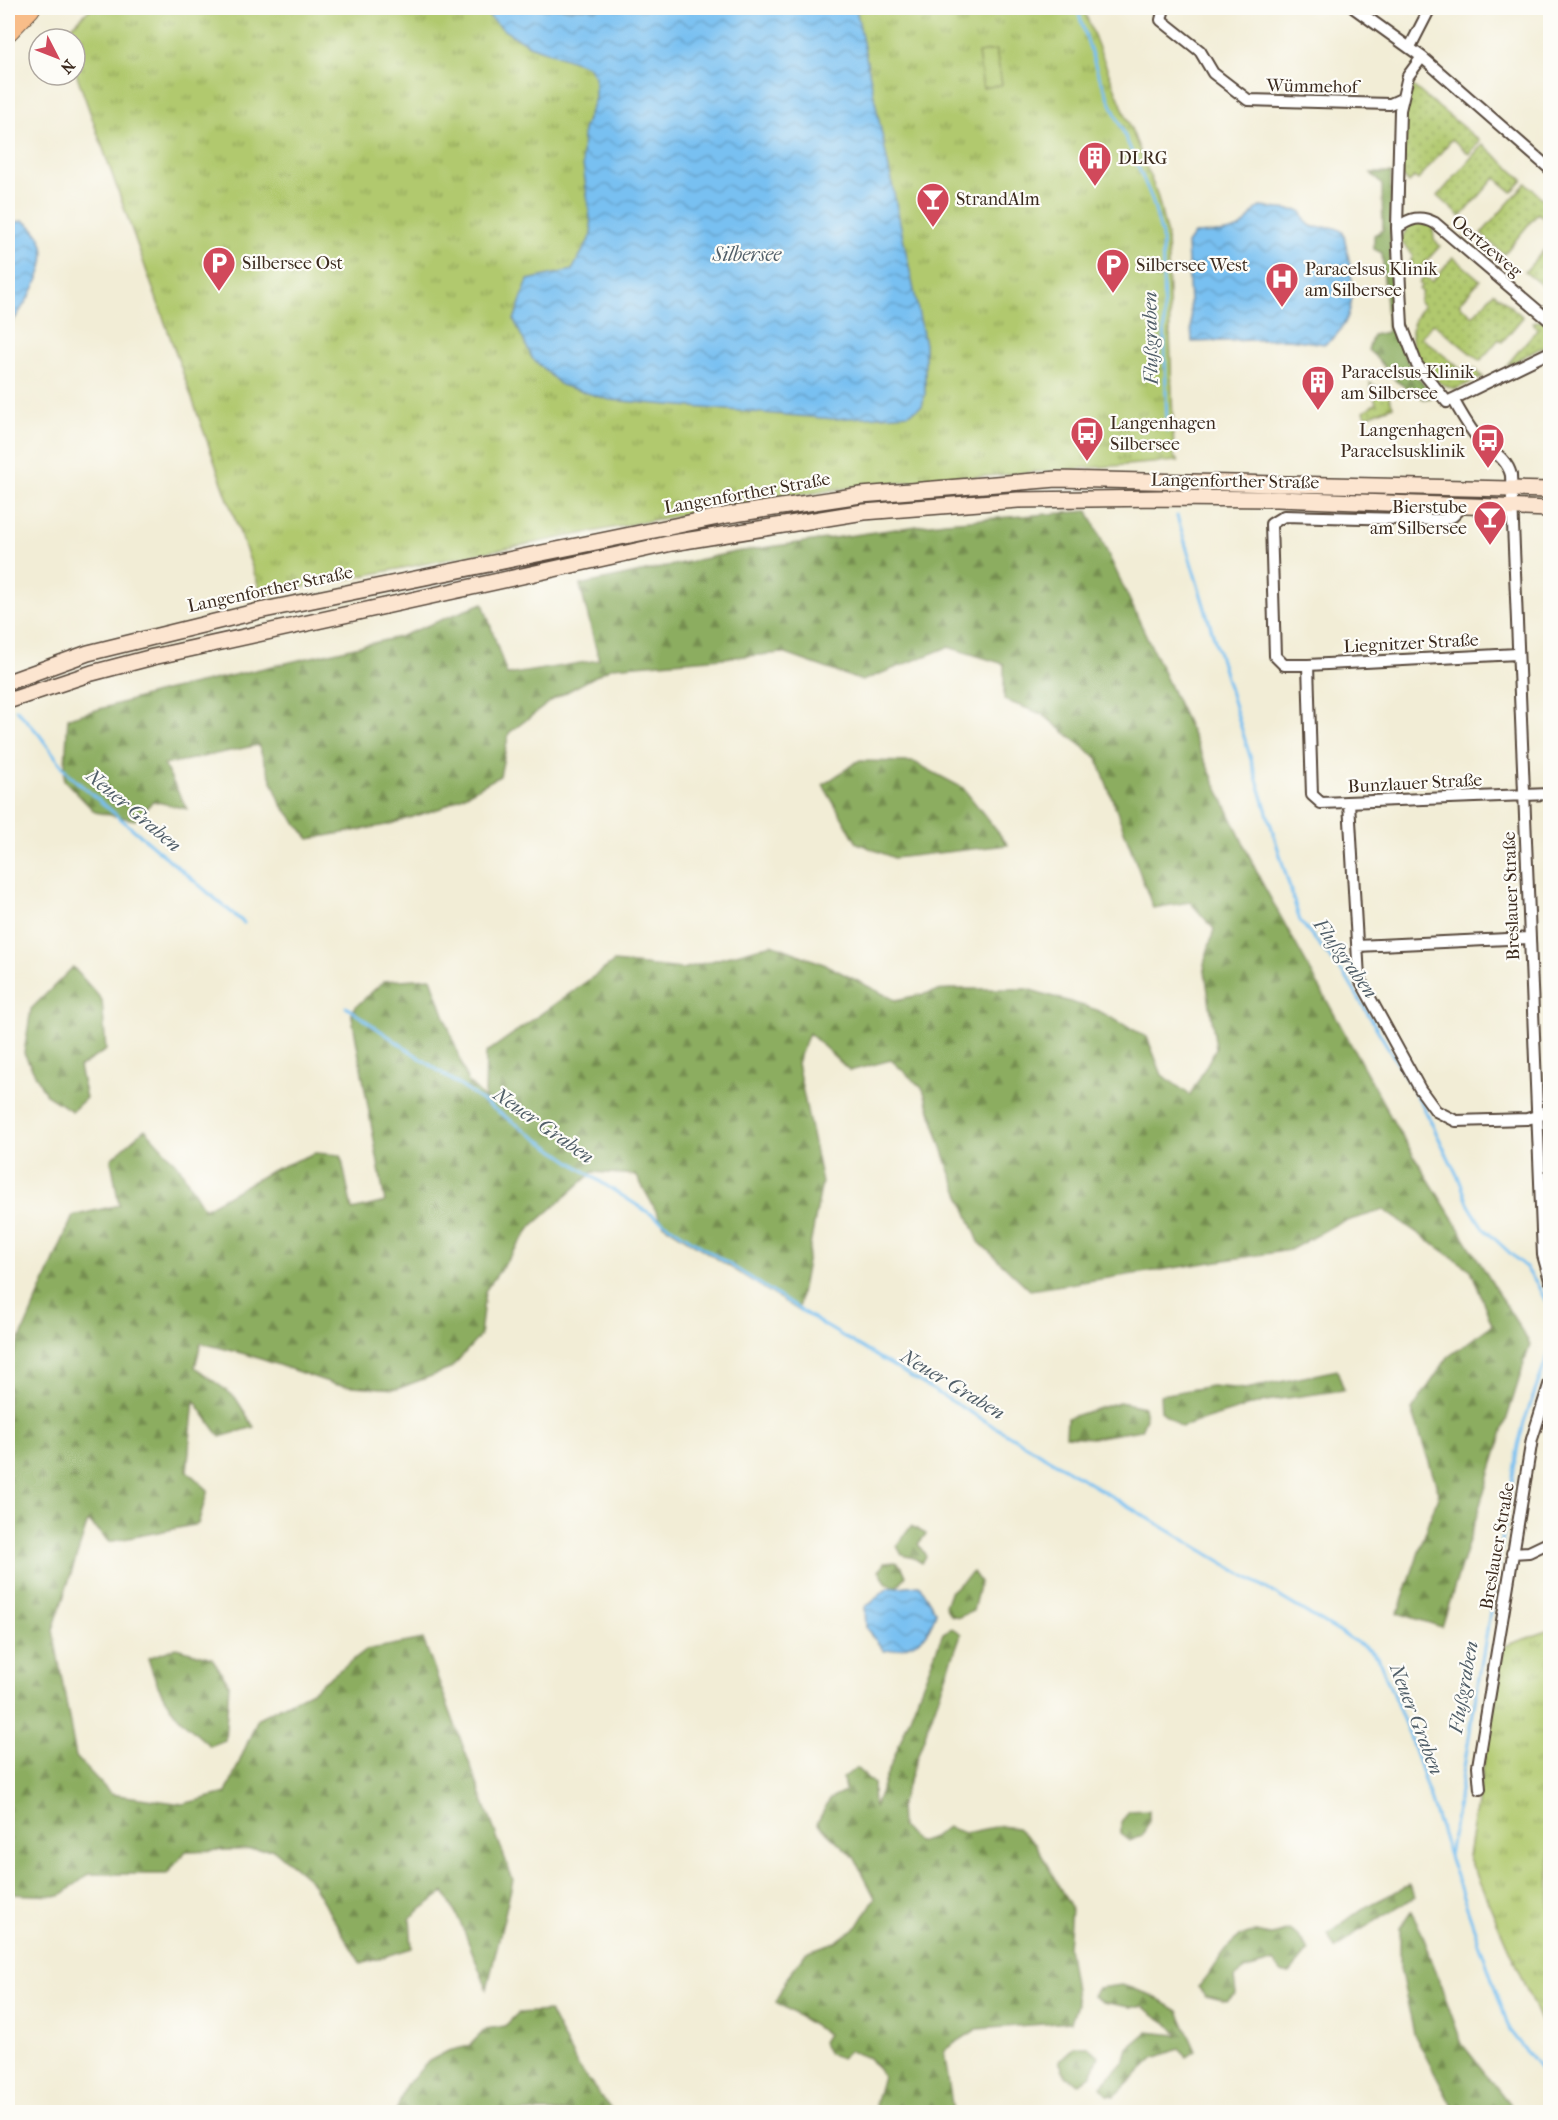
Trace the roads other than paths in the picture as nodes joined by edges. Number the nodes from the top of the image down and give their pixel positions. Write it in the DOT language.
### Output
graph roads {
  1 [pos="30,8"];
  2 [pos="1164,8"];
  3 [pos="1354,8"];
  4 [pos="1430,8"];
  5 [pos="8,31"];
  6 [pos="1410,47"];
  7 [pos="1422,57"];
  8 [pos="1401,99"];
  9 [pos="1551,169"];
  10 [pos="1397,228"];
  11 [pos="1551,321"];
  12 [pos="1551,352"];
  13 [pos="1450,400"];
  14 [pos="1512,490"];
  15 [pos="1551,490"];
  16 [pos="1462,507"];
  17 [pos="1511,509"];
  18 [pos="1551,509"];
  19 [pos="1516,654"];
  20 [pos="1308,665"];
  21 [pos="8,682"];
  22 [pos="8,701"];
  23 [pos="1551,794"];
  24 [pos="1523,795"];
  25 [pos="1349,803"];
  26 [pos="1529,938"];
  27 [pos="1357,946"];
  28 [pos="1551,1112"];
  29 [pos="1537,1116"];
  30 [pos="1551,1280"];
  31 [pos="1551,1382"];
  32 [pos="1551,1542"];
  33 [pos="1512,1553"];
  34 [pos="1480,1789"];
  1 -- 5 [label="highway"];
  2 -- 8 [label="street, Wümmehof"];
  3 -- 6 [label="street"];
  4 -- 6 [label="street"];
  6 -- 7 [label="street"];
  7 -- 8 [label="street"];
  7 -- 9 [label="street"];
  8 -- 10 [label="street"];
  10 -- 11 [label="street, Oertzeweg"];
  10 -- 13 [label="street"];
  12 -- 13 [label="street"];
  13 -- 14 [label="street"];
  14 -- 15 [label="main road, Langenforther Straße"];
  14 -- 17 [label="street"];
  14 -- 21 [label="main road, Langenforther Straße"];
  16 -- 17 [label="main road, Langenforther Straße"];
  16 -- 20 [label="street, Liegnitzer Straße"];
  16 -- 22 [label="main road, Langenforther Straße"];
  17 -- 18 [label="main road, Langenforther Straße"];
  17 -- 19 [label="street, Breslauer Straße"];
  19 -- 20 [label="street, Liegnitzer Straße"];
  19 -- 24 [label="street, Breslauer Straße"];
  20 -- 25 [label="street, Bunzlauer Straße"];
  23 -- 24 [label="street, Bunzlauer Straße"];
  24 -- 25 [label="street, Bunzlauer Straße"];
  24 -- 26 [label="street, Breslauer Straße"];
  25 -- 27 [label="street"];
  26 -- 27 [label="street"];
  26 -- 29 [label="street, Breslauer Straße"];
  27 -- 29 [label="street"];
  28 -- 29 [label="street"];
  29 -- 30 [label="street, Breslauer Straße"];
  31 -- 33 [label="street, Breslauer Straße"];
  32 -- 33 [label="street"];
  33 -- 34 [label="street, Breslauer Straße"];
}
